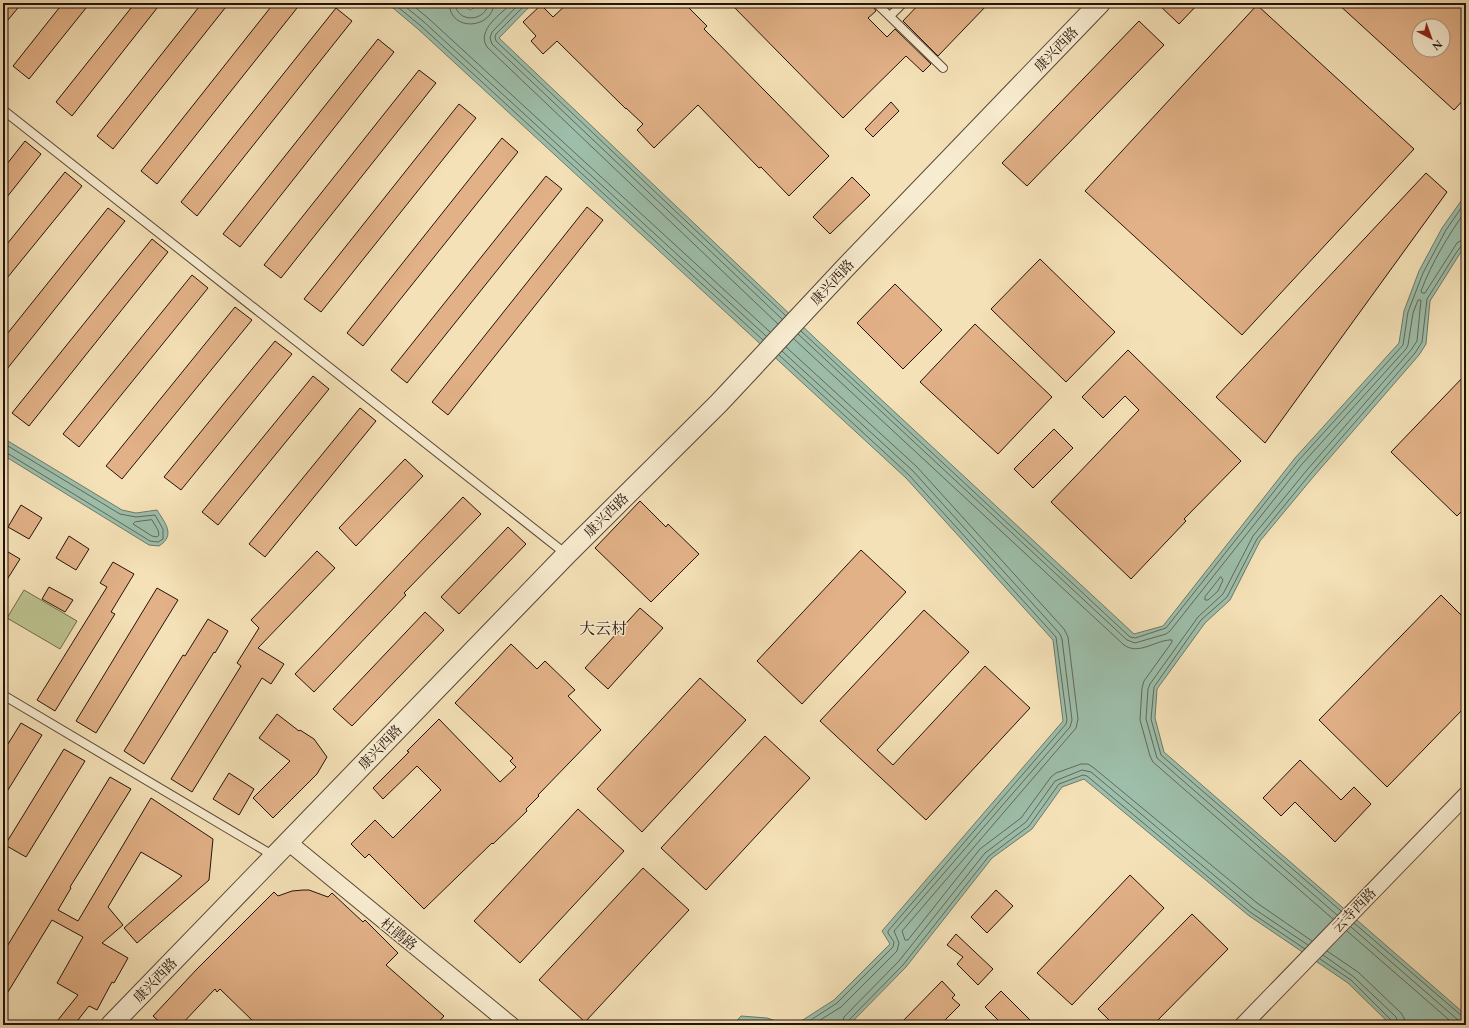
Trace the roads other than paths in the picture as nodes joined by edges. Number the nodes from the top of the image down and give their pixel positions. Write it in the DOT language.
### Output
graph roads {
  1 [pos="876,3"];
  2 [pos="902,3"];
  3 [pos="1100,3"];
  4 [pos="890,16"];
  5 [pos="943,68"];
  6 [pos="3,110"];
  7 [pos="567,554"];
  8 [pos="3,695"];
  9 [pos="1466,795"];
  10 [pos="281,849"];
  11 [pos="111,1025"];
  12 [pos="511,1025"];
  13 [pos="1243,1025"];
  1 -- 4 [label="lane"];
  2 -- 4 [label="lane"];
  3 -- 7 [label="street, 康兴西路"];
  4 -- 5 [label="lane"];
  6 -- 7 [label="lane"];
  7 -- 10 [label="street, 康兴西路"];
  8 -- 10 [label="lane"];
  9 -- 13 [label="street, 云寺西路"];
  10 -- 11 [label="street, 康兴西路"];
  10 -- 12 [label="street, 杜鹃路"];
}
